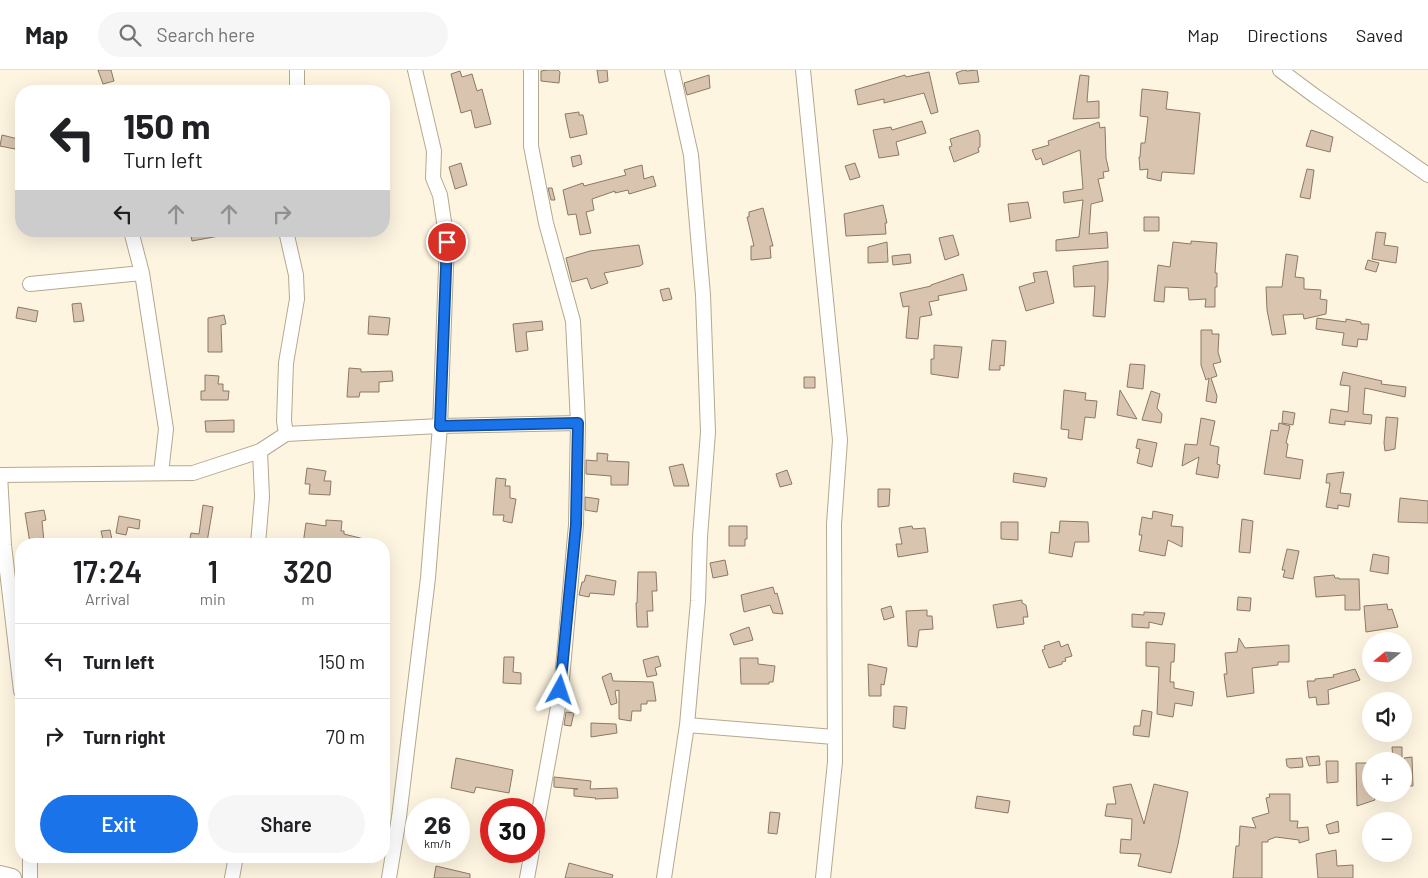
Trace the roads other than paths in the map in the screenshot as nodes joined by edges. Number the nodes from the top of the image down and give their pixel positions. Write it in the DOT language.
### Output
graph roads {
  1 [pos="297,70"];
  2 [pos="415,70"];
  3 [pos="531,70"];
  4 [pos="672,70"];
  5 [pos="803,70"];
  6 [pos="1280,70"];
  7 [pos="297,85"];
  8 [pos="1428,175"];
  9 [pos="133,237"];
  10 [pos="287,237"];
  11 [pos="142,273"];
  12 [pos="30,284"];
  13 [pos="578,423"];
  14 [pos="440,426"];
  15 [pos="286,434"];
  16 [pos="260,451"];
  17 [pos="161,473"];
  18 [pos="0,475"];
  19 [pos="259,538"];
  20 [pos="15,639"];
  21 [pos="687,725"];
  22 [pos="834,737"];
  23 [pos="541,798"];
  24 [pos="30,863"];
  25 [pos="235,863"];
  26 [pos="530,863"];
  27 [pos="0,875"];
  28 [pos="12,878"];
  29 [pos="30,878"];
  30 [pos="232,878"];
  31 [pos="389,878"];
  32 [pos="527,878"];
  33 [pos="664,878"];
  34 [pos="823,878"];
  1 -- 7 [label="street"];
  2 -- 14 [label="street"];
  3 -- 13 [label="street"];
  4 -- 21 [label="street"];
  5 -- 22 [label="street"];
  6 -- 8 [label="street"];
  9 -- 11 [label="street"];
  10 -- 15 [label="street"];
  11 -- 12 [label="street"];
  11 -- 17 [label="street"];
  13 -- 14 [label="street"];
  13 -- 23 [label="street"];
  14 -- 15 [label="street"];
  14 -- 31 [label="street"];
  15 -- 16 [label="street"];
  16 -- 17 [label="street"];
  16 -- 19 [label="street"];
  17 -- 18 [label="street"];
  18 -- 20 [label="street"];
  21 -- 22 [label="street"];
  21 -- 33 [label="street"];
  22 -- 34 [label="street"];
  24 -- 29 [label="street"];
  25 -- 30 [label="street"];
  26 -- 32 [label="street"];
  27 -- 28 [label="street"];
}
